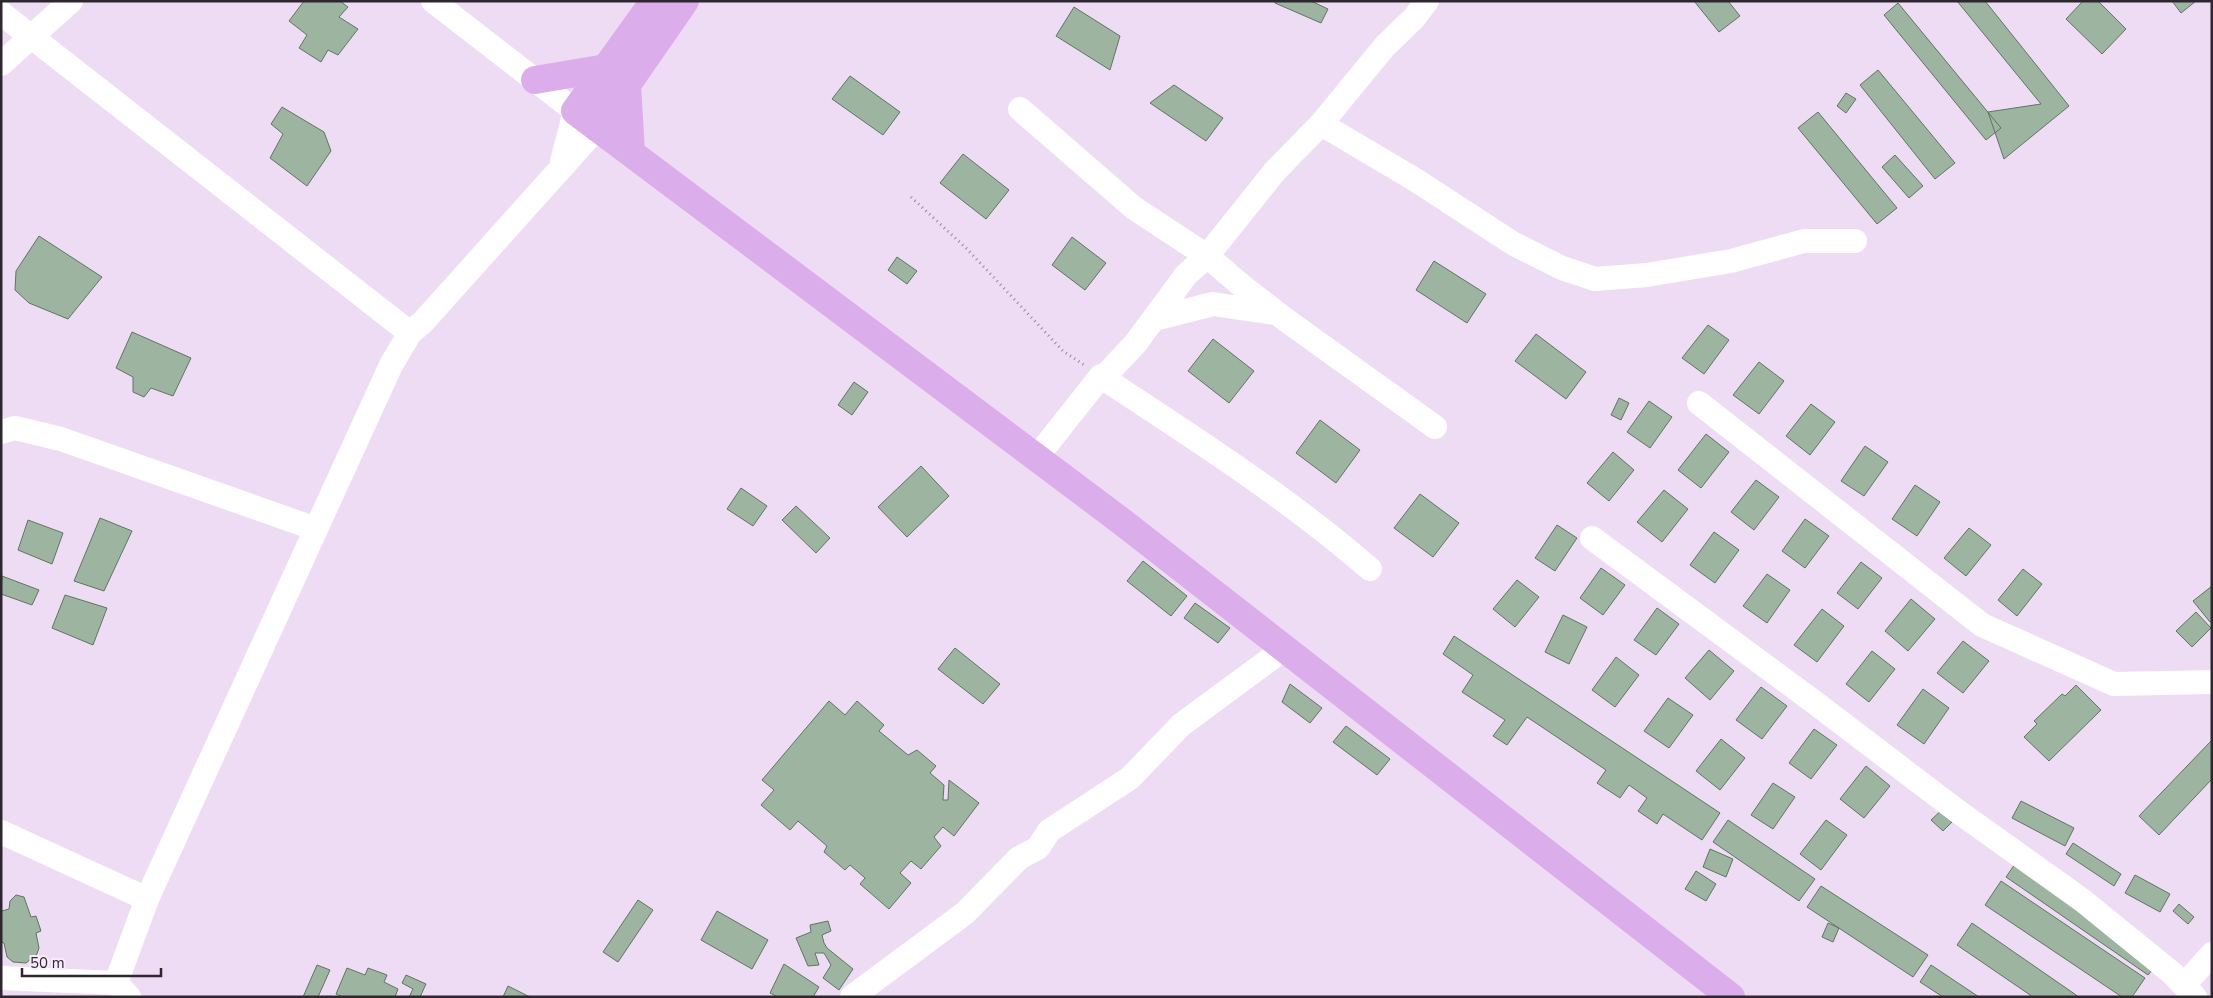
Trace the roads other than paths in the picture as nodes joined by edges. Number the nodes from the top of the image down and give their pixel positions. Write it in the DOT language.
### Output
graph roads {
  1 [pos="71,1"];
  2 [pos="433,1"];
  3 [pos="654,1"];
  4 [pos="685,1"];
  5 [pos="1427,1"];
  6 [pos="1,13"];
  7 [pos="33,37"];
  8 [pos="1,64"];
  9 [pos="617,76"];
  10 [pos="535,80"];
  11 [pos="1020,110"];
  12 [pos="575,111"];
  13 [pos="1321,124"];
  14 [pos="596,128"];
  15 [pos="631,153"];
  16 [pos="561,166"];
  17 [pos="1855,241"];
  18 [pos="1207,256"];
  19 [pos="1277,313"];
  20 [pos="1154,319"];
  21 [pos="410,333"];
  22 [pos="1102,377"];
  23 [pos="1699,403"];
  24 [pos="1435,427"];
  25 [pos="1,432"];
  26 [pos="1036,458"];
  27 [pos="316,529"];
  28 [pos="1592,538"];
  29 [pos="1370,569"];
  30 [pos="1284,649"];
  31 [pos="2212,682"];
  32 [pos="1,832"];
  33 [pos="147,899"];
  34 [pos="2212,954"];
  35 [pos="1,978"];
  36 [pos="123,990"];
  37 [pos="2189,991"];
  38 [pos="852,997"];
  39 [pos="1730,997"];
  1 -- 7 [label="street"];
  2 -- 10 [label="street"];
  3 -- 9 [label="main road"];
  4 -- 9 [label="main road"];
  5 -- 13 [label="street"];
  6 -- 7 [label="street"];
  7 -- 8 [label="street"];
  7 -- 21 [label="street"];
  9 -- 10 [label="main road"];
  9 -- 12 [label="main road"];
  9 -- 14 [label="main road"];
  9 -- 15 [label="main road"];
  10 -- 12 [label="street"];
  11 -- 18 [label="street"];
  12 -- 14 [label="main road"];
  12 -- 16 [label="street"];
  13 -- 17 [label="street"];
  13 -- 18 [label="street"];
  14 -- 15 [label="main road"];
  14 -- 16 [label="street"];
  15 -- 26 [label="main road"];
  16 -- 21 [label="street"];
  18 -- 19 [label="street"];
  18 -- 20 [label="street"];
  19 -- 20 [label="street"];
  19 -- 24 [label="street"];
  20 -- 22 [label="street"];
  21 -- 27 [label="street"];
  22 -- 26 [label="street"];
  22 -- 29 [label="street"];
  23 -- 31 [label="street"];
  25 -- 27 [label="street"];
  26 -- 30 [label="main road"];
  27 -- 33 [label="street"];
  28 -- 37 [label="street"];
  30 -- 38 [label="street"];
  30 -- 39 [label="main road"];
  32 -- 33 [label="street"];
  33 -- 36 [label="street"];
  34 -- 37 [label="street"];
  35 -- 36 [label="street"];
}
